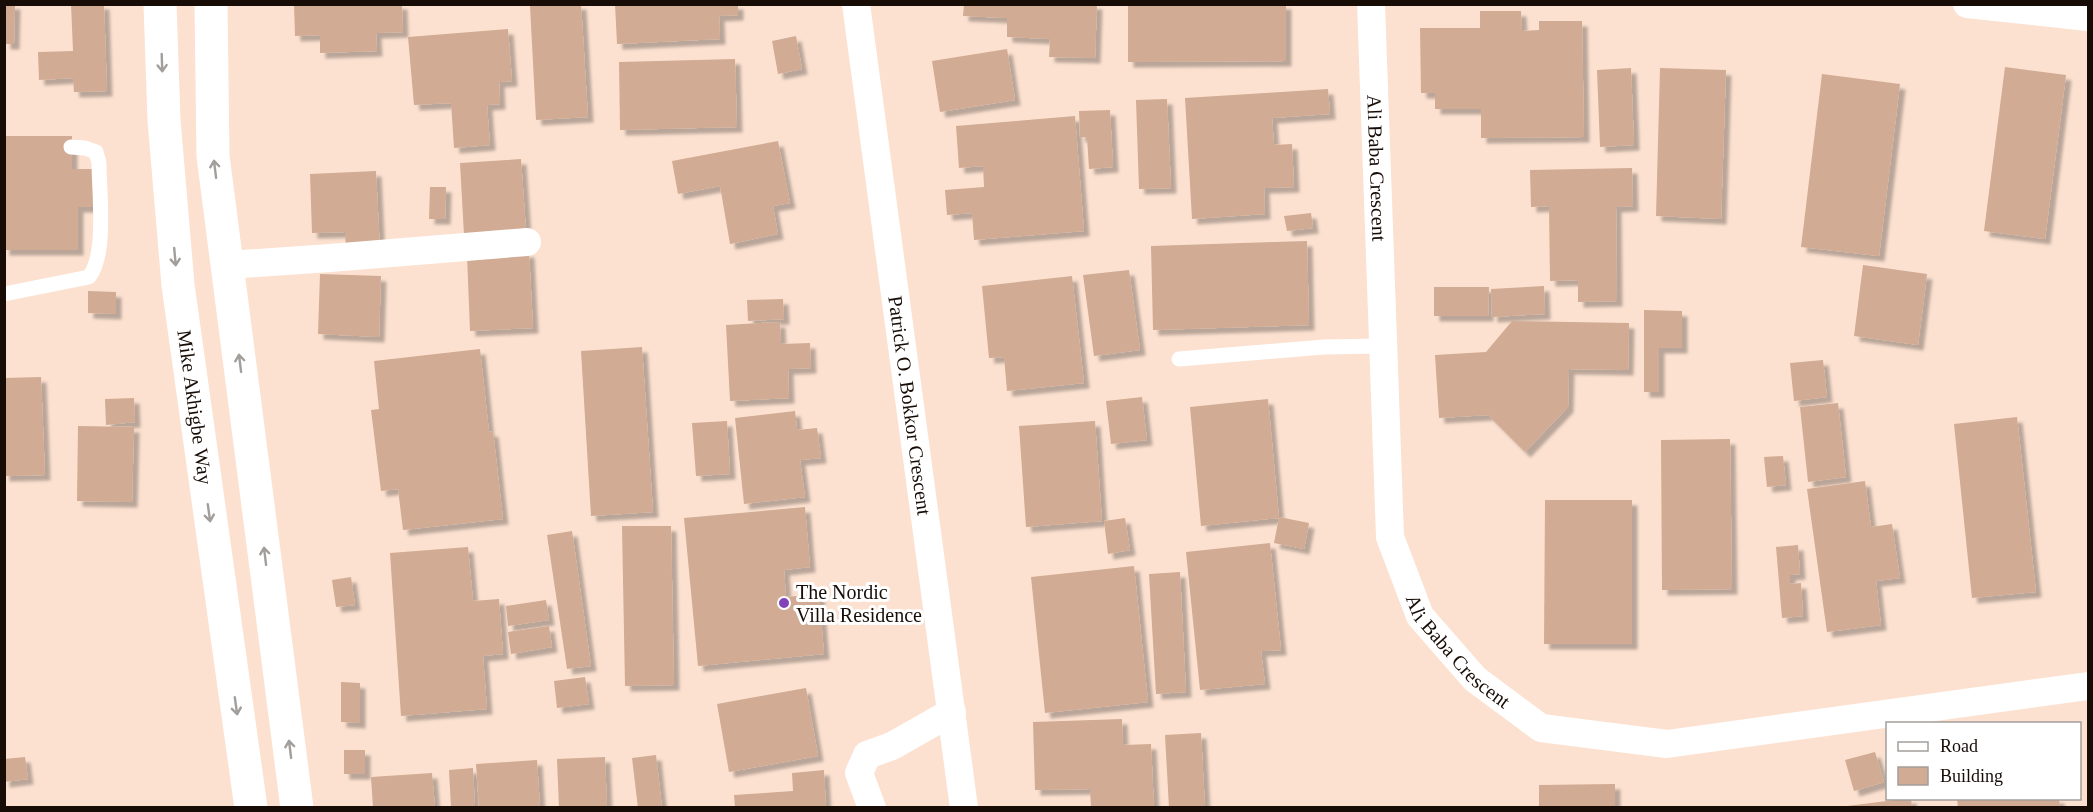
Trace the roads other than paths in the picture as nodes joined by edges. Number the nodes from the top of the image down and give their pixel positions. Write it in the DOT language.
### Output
graph roads {
  1 [pos="160,4"];
  2 [pos="211,4"];
  3 [pos="856,4"];
  4 [pos="1371,4"];
  5 [pos="1967,4"];
  6 [pos="2088,17"];
  7 [pos="71,147"];
  8 [pos="527,242"];
  9 [pos="227,265"];
  10 [pos="4,294"];
  11 [pos="1383,346"];
  12 [pos="1179,358"];
  13 [pos="2088,686"];
  14 [pos="952,712"];
  15 [pos="251,807"];
  16 [pos="297,807"];
  17 [pos="872,807"];
  18 [pos="964,807"];
  1 -- 15 [label="street, Mike Akhigbe Way, one-way"];
  9 -- 2 [label="street, one-way"];
  3 -- 14 [label="street, Patrick O. Bokkor Crescent"];
  4 -- 11 [label="street, Ali Baba Crescent"];
  5 -- 6 [label="street"];
  7 -- 10 [label="lane"];
  8 -- 9 [label="street"];
  16 -- 9 [label="street, one-way"];
  11 -- 12 [label="lane"];
  11 -- 13 [label="street, Ali Baba Crescent"];
  14 -- 17 [label="street"];
  14 -- 18 [label="street, Patrick O. Bokkor Crescent"];
}
